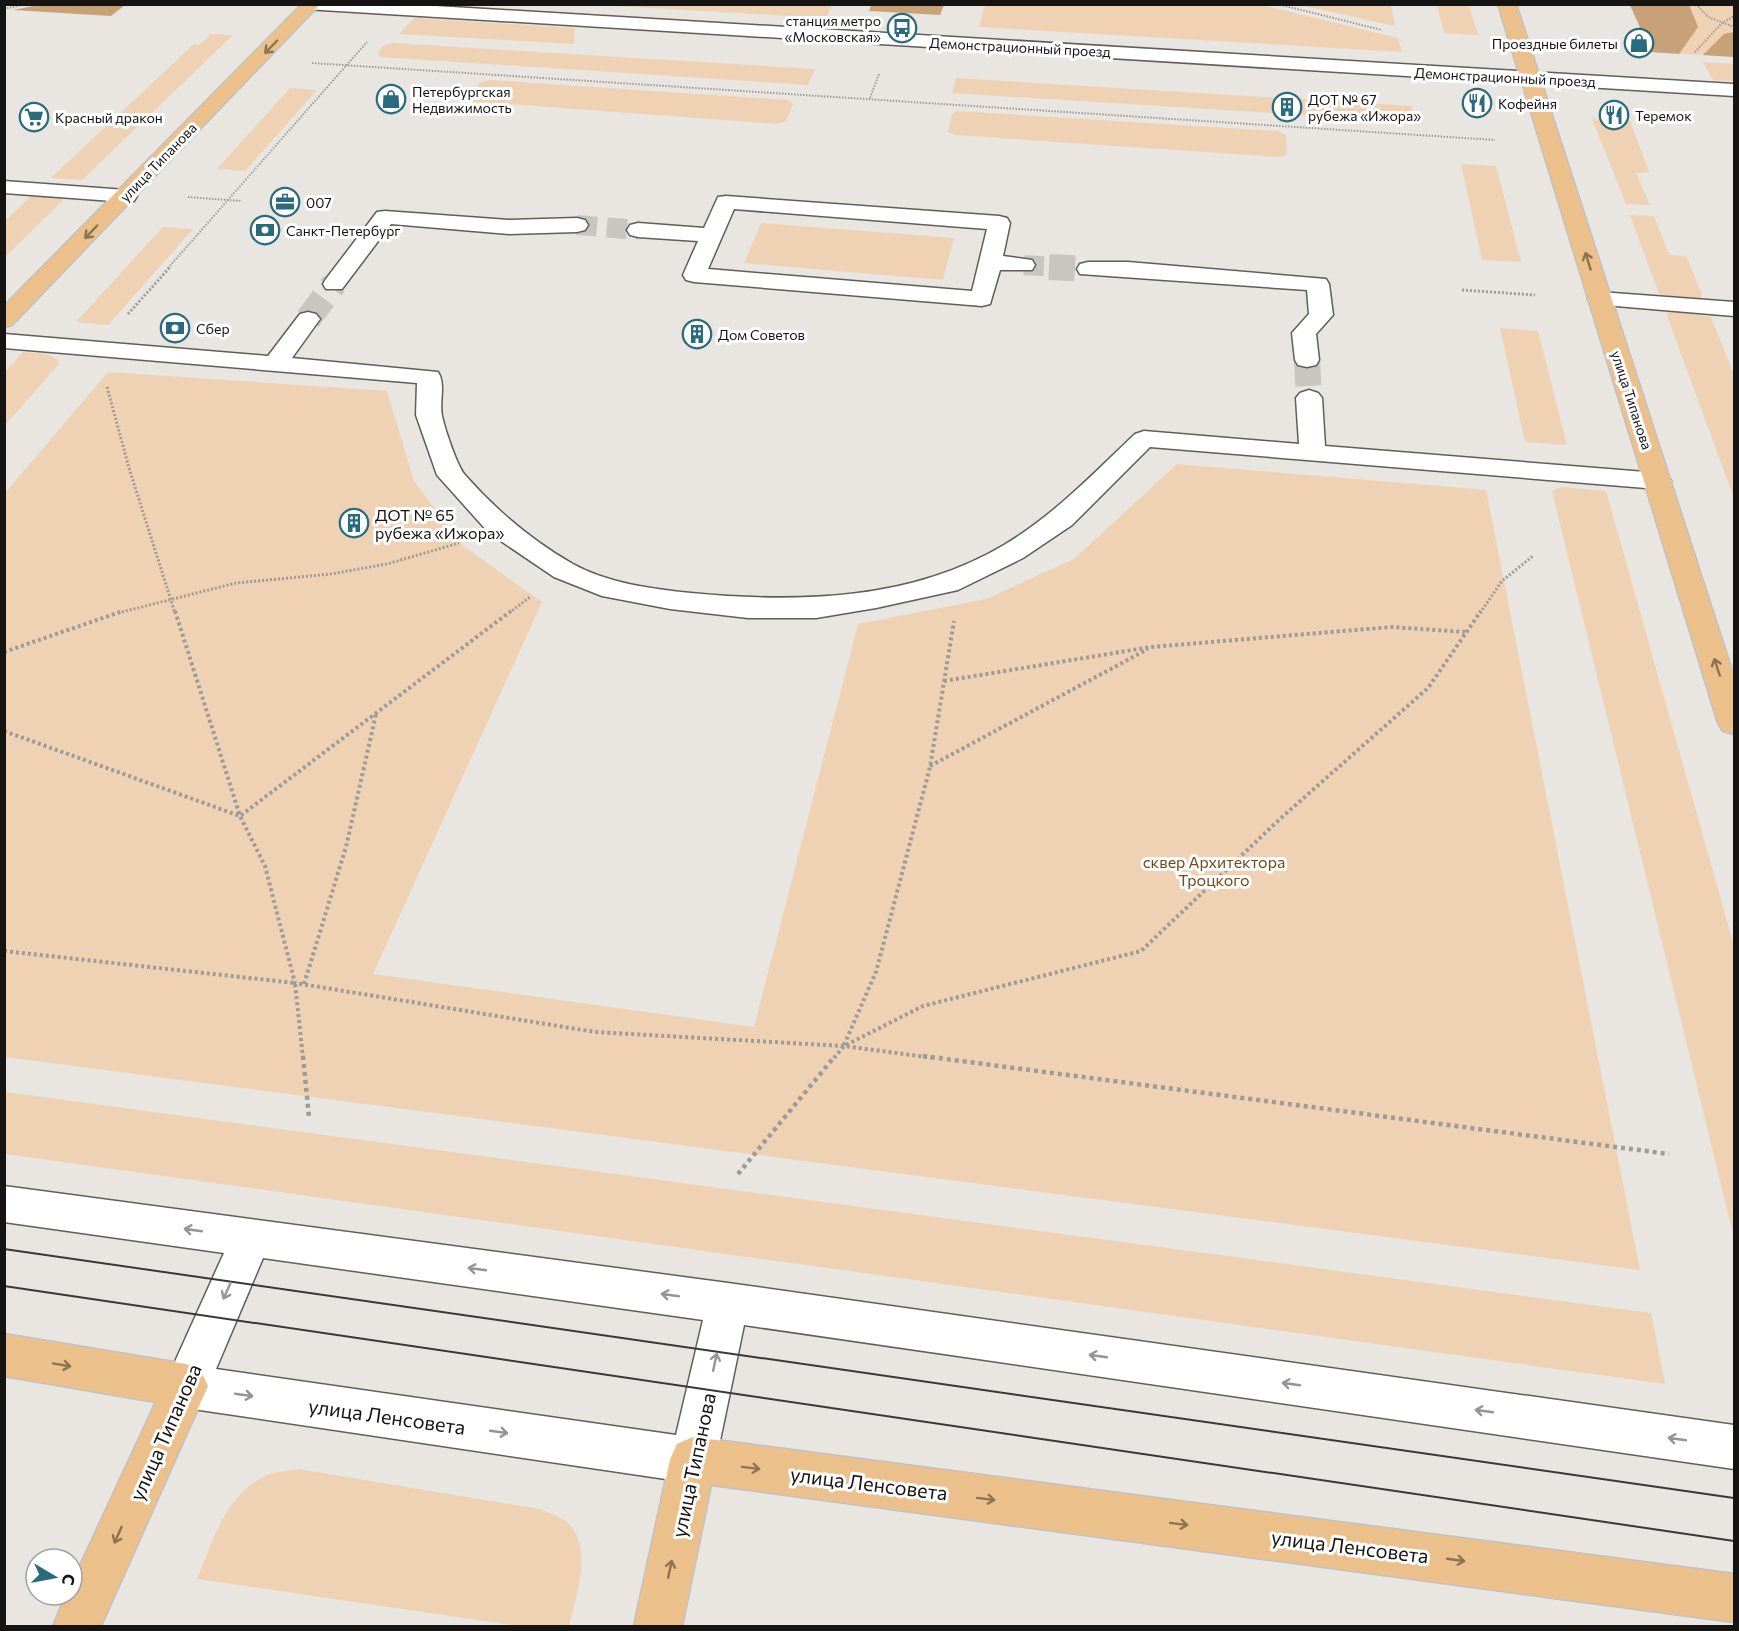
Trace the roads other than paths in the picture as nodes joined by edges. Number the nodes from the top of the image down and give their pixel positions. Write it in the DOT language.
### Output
graph roads {
  1 [pos="305,4"];
  2 [pos="1507,4"];
  3 [pos="312,5"];
  4 [pos="1530,78"];
  5 [pos="1734,90"];
  6 [pos="4,187"];
  7 [pos="126,196"];
  8 [pos="576,225"];
  9 [pos="638,230"];
  10 [pos="711,235"];
  11 [pos="991,262"];
  12 [pos="1024,265"];
  13 [pos="1088,269"];
  14 [pos="334,284"];
  15 [pos="1600,299"];
  16 [pos="1734,309"];
  17 [pos="4,320"];
  18 [pos="308,320"];
  19 [pos="4,341"];
  20 [pos="1307,360"];
  21 [pos="275,364"];
  22 [pos="1309,398"];
  23 [pos="1312,453"];
  24 [pos="1658,481"];
  25 [pos="1734,723"];
  26 [pos="4,1204"];
  27 [pos="251,1238"];
  28 [pos="728,1303"];
  29 [pos="4,1355"];
  30 [pos="186,1386"];
  31 [pos="1734,1447"];
  32 [pos="693,1460"];
  33 [pos="1734,1598"];
  34 [pos="77,1626"];
  35 [pos="658,1626"];
  1 -- 3 [label="street, Демонстрационный проезд"];
  2 -- 4 [label="main road, улица Типанова"];
  3 -- 4 [label="street, Демонстрационный проезд"];
  3 -- 7 [label="main road, улица Типанова, one-way"];
  4 -- 5 [label="street, Демонстрационный проезд"];
  15 -- 4 [label="main road, улица Типанова, one-way"];
  6 -- 7 [label="street"];
  7 -- 17 [label="main road, улица Типанова, one-way"];
  8 -- 14 [label="street"];
  9 -- 10 [label="street"];
  10 -- 11 [label="street"];
  10 -- 11 [label="street"];
  11 -- 12 [label="street"];
  13 -- 20 [label="street"];
  15 -- 16 [label="street"];
  15 -- 24 [label="main road, улица Типанова"];
  18 -- 21 [label="street"];
  19 -- 21 [label="street"];
  21 -- 23 [label="street"];
  22 -- 23 [label="street"];
  23 -- 24 [label="street"];
  25 -- 24 [label="main road, улица Типанова, one-way"];
  27 -- 26 [label="street, one-way"];
  28 -- 27 [label="street, one-way"];
  27 -- 30 [label="street, улица Типанова, one-way"];
  31 -- 28 [label="street, one-way"];
  32 -- 28 [label="street, улица Типанова, one-way"];
  29 -- 30 [label="main road, улица Ленсовета, one-way"];
  30 -- 32 [label="street, улица Ленсовета, one-way"];
  30 -- 34 [label="main road, улица Типанова, one-way"];
  32 -- 33 [label="main road, улица Ленсовета, one-way"];
  35 -- 32 [label="main road, улица Типанова, one-way"];
}
